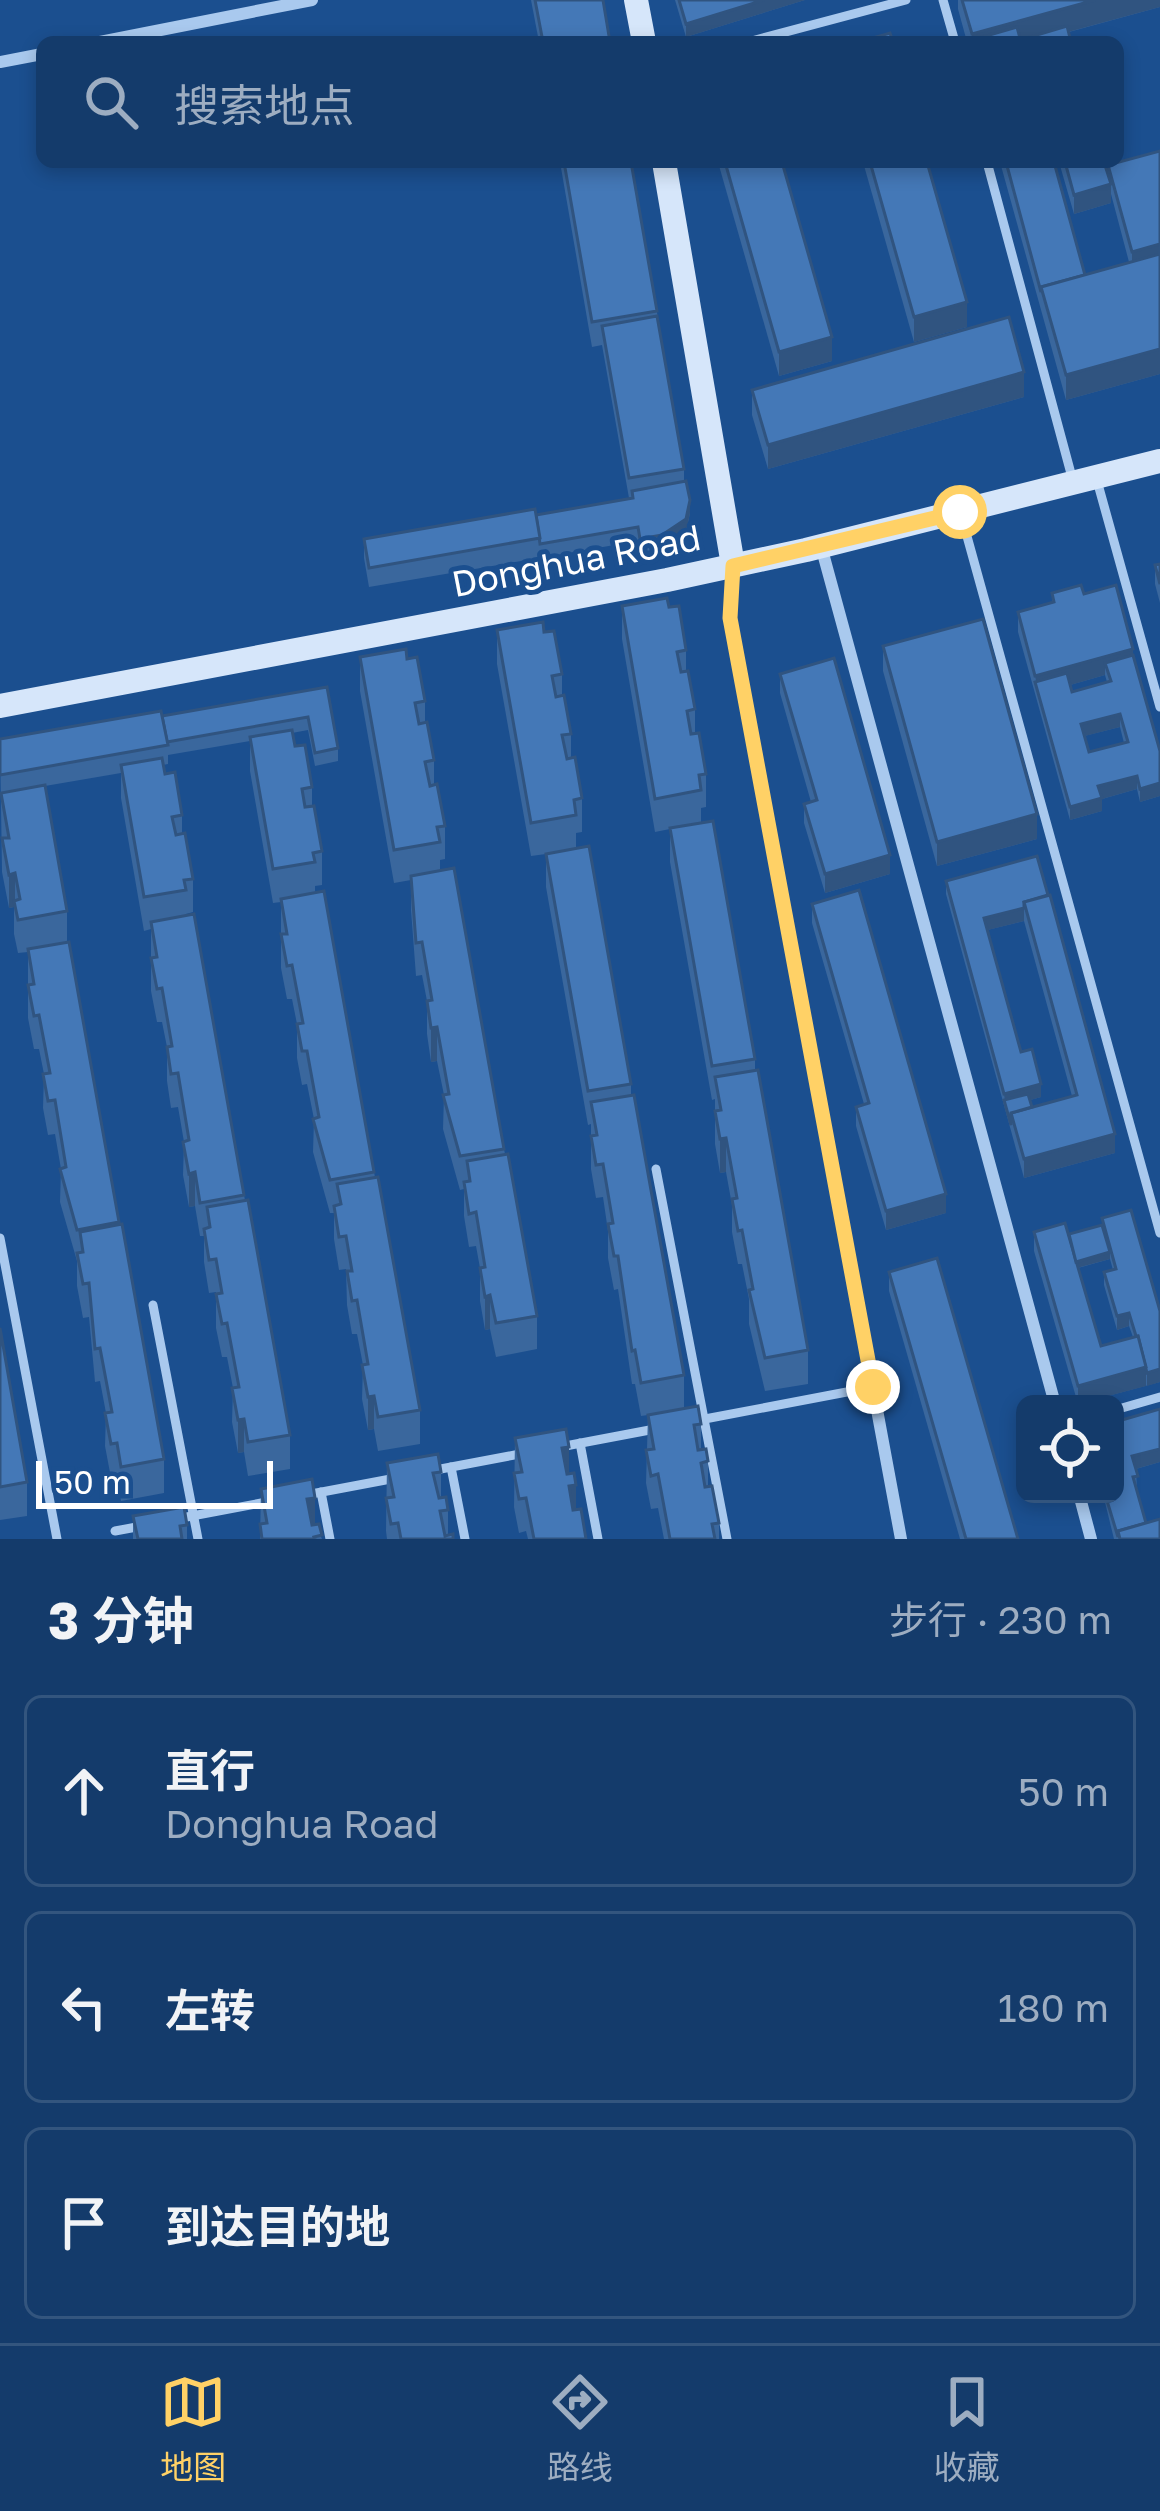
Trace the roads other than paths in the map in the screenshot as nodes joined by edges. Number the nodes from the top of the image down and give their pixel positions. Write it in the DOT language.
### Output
graph roads {
  1 [pos="313,0"];
  2 [pos="637,0"];
  3 [pos="906,0"];
  4 [pos="943,0"];
  5 [pos="130,36"];
  6 [pos="643,36"];
  7 [pos="771,36"];
  8 [pos="953,36"];
  9 [pos="36,54"];
  10 [pos="0,62"];
  11 [pos="665,168"];
  12 [pos="989,168"];
  13 [pos="1160,461"];
  14 [pos="1085,480"];
  15 [pos="960,512"];
  16 [pos="821,546"];
  17 [pos="733,566"];
  18 [pos="0,706"];
  19 [pos="1160,707"];
  20 [pos="656,1169"];
  21 [pos="1160,1233"];
  22 [pos="0,1238"];
  23 [pos="153,1305"];
  24 [pos="873,1387"];
  25 [pos="1052,1395"];
  26 [pos="1160,1397"];
  27 [pos="1124,1407"];
  28 [pos="704,1419"];
  29 [pos="683,1423"];
  30 [pos="663,1427"];
  31 [pos="580,1443"];
  32 [pos="451,1467"];
  33 [pos="321,1492"];
  34 [pos="300,1496"];
  35 [pos="279,1500"];
  36 [pos="1081,1503"];
  37 [pos="193,1516"];
  38 [pos="115,1531"];
  39 [pos="57,1539"];
  40 [pos="197,1539"];
  41 [pos="330,1539"];
  42 [pos="465,1539"];
  43 [pos="598,1539"];
  44 [pos="727,1539"];
  45 [pos="901,1539"];
  46 [pos="1091,1539"];
  1 -- 5 [label="street"];
  2 -- 6 [label="street"];
  3 -- 7 [label="lane"];
  4 -- 8 [label="lane"];
  9 -- 10 [label="street"];
  11 -- 17 [label="street"];
  12 -- 14 [label="lane"];
  13 -- 14 [label="street, Donghua Road"];
  14 -- 15 [label="street, Donghua Road"];
  14 -- 19 [label="lane"];
  15 -- 16 [label="street, Donghua Road"];
  15 -- 21 [label="lane"];
  16 -- 17 [label="street, Donghua Road"];
  16 -- 25 [label="street"];
  17 -- 18 [label="street, Donghua Road"];
  17 -- 24 [label="street"];
  20 -- 28 [label="lane"];
  22 -- 39 [label="lane"];
  23 -- 37 [label="lane"];
  24 -- 28 [label="lane"];
  24 -- 45 [label="street"];
  26 -- 27 [label="lane"];
  28 -- 29 [label="lane"];
  28 -- 44 [label="lane"];
  30 -- 31 [label="lane"];
  31 -- 32 [label="lane"];
  31 -- 43 [label="lane"];
  32 -- 33 [label="lane"];
  32 -- 42 [label="lane"];
  33 -- 34 [label="lane"];
  33 -- 41 [label="lane"];
  35 -- 37 [label="lane"];
  36 -- 46 [label="street"];
  37 -- 38 [label="lane"];
  37 -- 40 [label="lane"];
}
